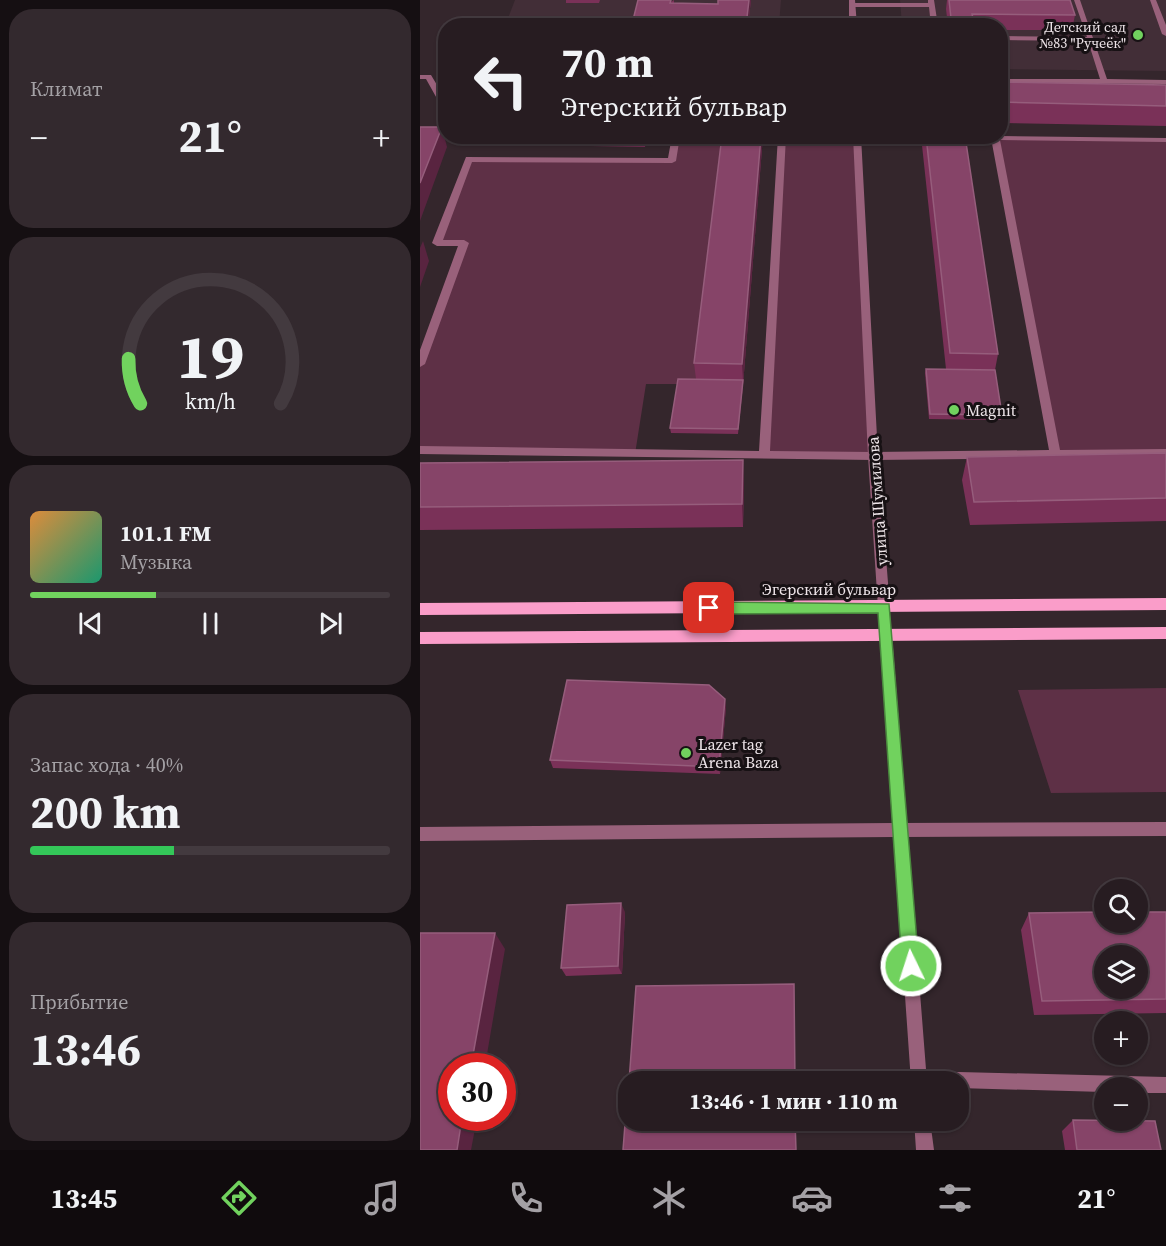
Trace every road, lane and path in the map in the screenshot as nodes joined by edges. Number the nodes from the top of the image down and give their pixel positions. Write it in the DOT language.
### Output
graph roads {
  1 [pos="1077,0"];
  2 [pos="1153,0"];
  3 [pos="852,2"];
  4 [pos="932,2"];
  5 [pos="853,18"];
  6 [pos="934,18"];
  7 [pos="1166,34"];
  8 [pos="1008,38"];
  9 [pos="1090,39"];
  10 [pos="420,77"];
  11 [pos="1008,81"];
  12 [pos="1104,81"];
  13 [pos="1166,82"];
  14 [pos="438,94"];
  15 [pos="1008,138"];
  16 [pos="1166,140"];
  17 [pos="675,144"];
  18 [pos="782,144"];
  19 [pos="856,144"];
  20 [pos="996,144"];
  21 [pos="420,364"];
  22 [pos="420,450"];
  23 [pos="1166,453"];
  24 [pos="764,454"];
  25 [pos="1055,454"];
  26 [pos="873,456"];
  27 [pos="1166,604"];
  28 [pos="884,608"];
  29 [pos="420,609"];
  30 [pos="1166,633"];
  31 [pos="886,635"];
  32 [pos="420,638"];
  33 [pos="900,830"];
  34 [pos="1166,830"];
  35 [pos="420,834"];
  36 [pos="918,1071"];
  37 [pos="969,1081"];
  38 [pos="1166,1085"];
  39 [pos="923,1131"];
  40 [pos="925,1150"];
  1 -- 9 [label="street"];
  2 -- 7 [label="street"];
  3 -- 4 [label="street"];
  3 -- 5 [label="street"];
  4 -- 6 [label="street"];
  8 -- 9 [label="street"];
  9 -- 12 [label="street"];
  10 -- 14 [label="street"];
  11 -- 12 [label="street"];
  12 -- 13 [label="street"];
  15 -- 16 [label="street"];
  17 -- 21 [label="street"];
  18 -- 24 [label="street"];
  19 -- 26 [label="street, улица Шумилова"];
  20 -- 25 [label="street"];
  22 -- 24 [label="street"];
  23 -- 25 [label="street"];
  24 -- 26 [label="street"];
  25 -- 26 [label="street"];
  26 -- 28 [label="street, улица Шумилова"];
  27 -- 28 [label="main road, Эгерский бульвар"];
  28 -- 29 [label="main road, Эгерский бульвар"];
  28 -- 31 [label="main road, улица Шумилова"];
  30 -- 31 [label="main road"];
  31 -- 32 [label="main road"];
  31 -- 33 [label="street, улица Шумилова"];
  33 -- 34 [label="street"];
  33 -- 35 [label="street"];
  33 -- 36 [label="street, улица Шумилова"];
  37 -- 38 [label="street"];
  39 -- 40 [label="street"];
}
